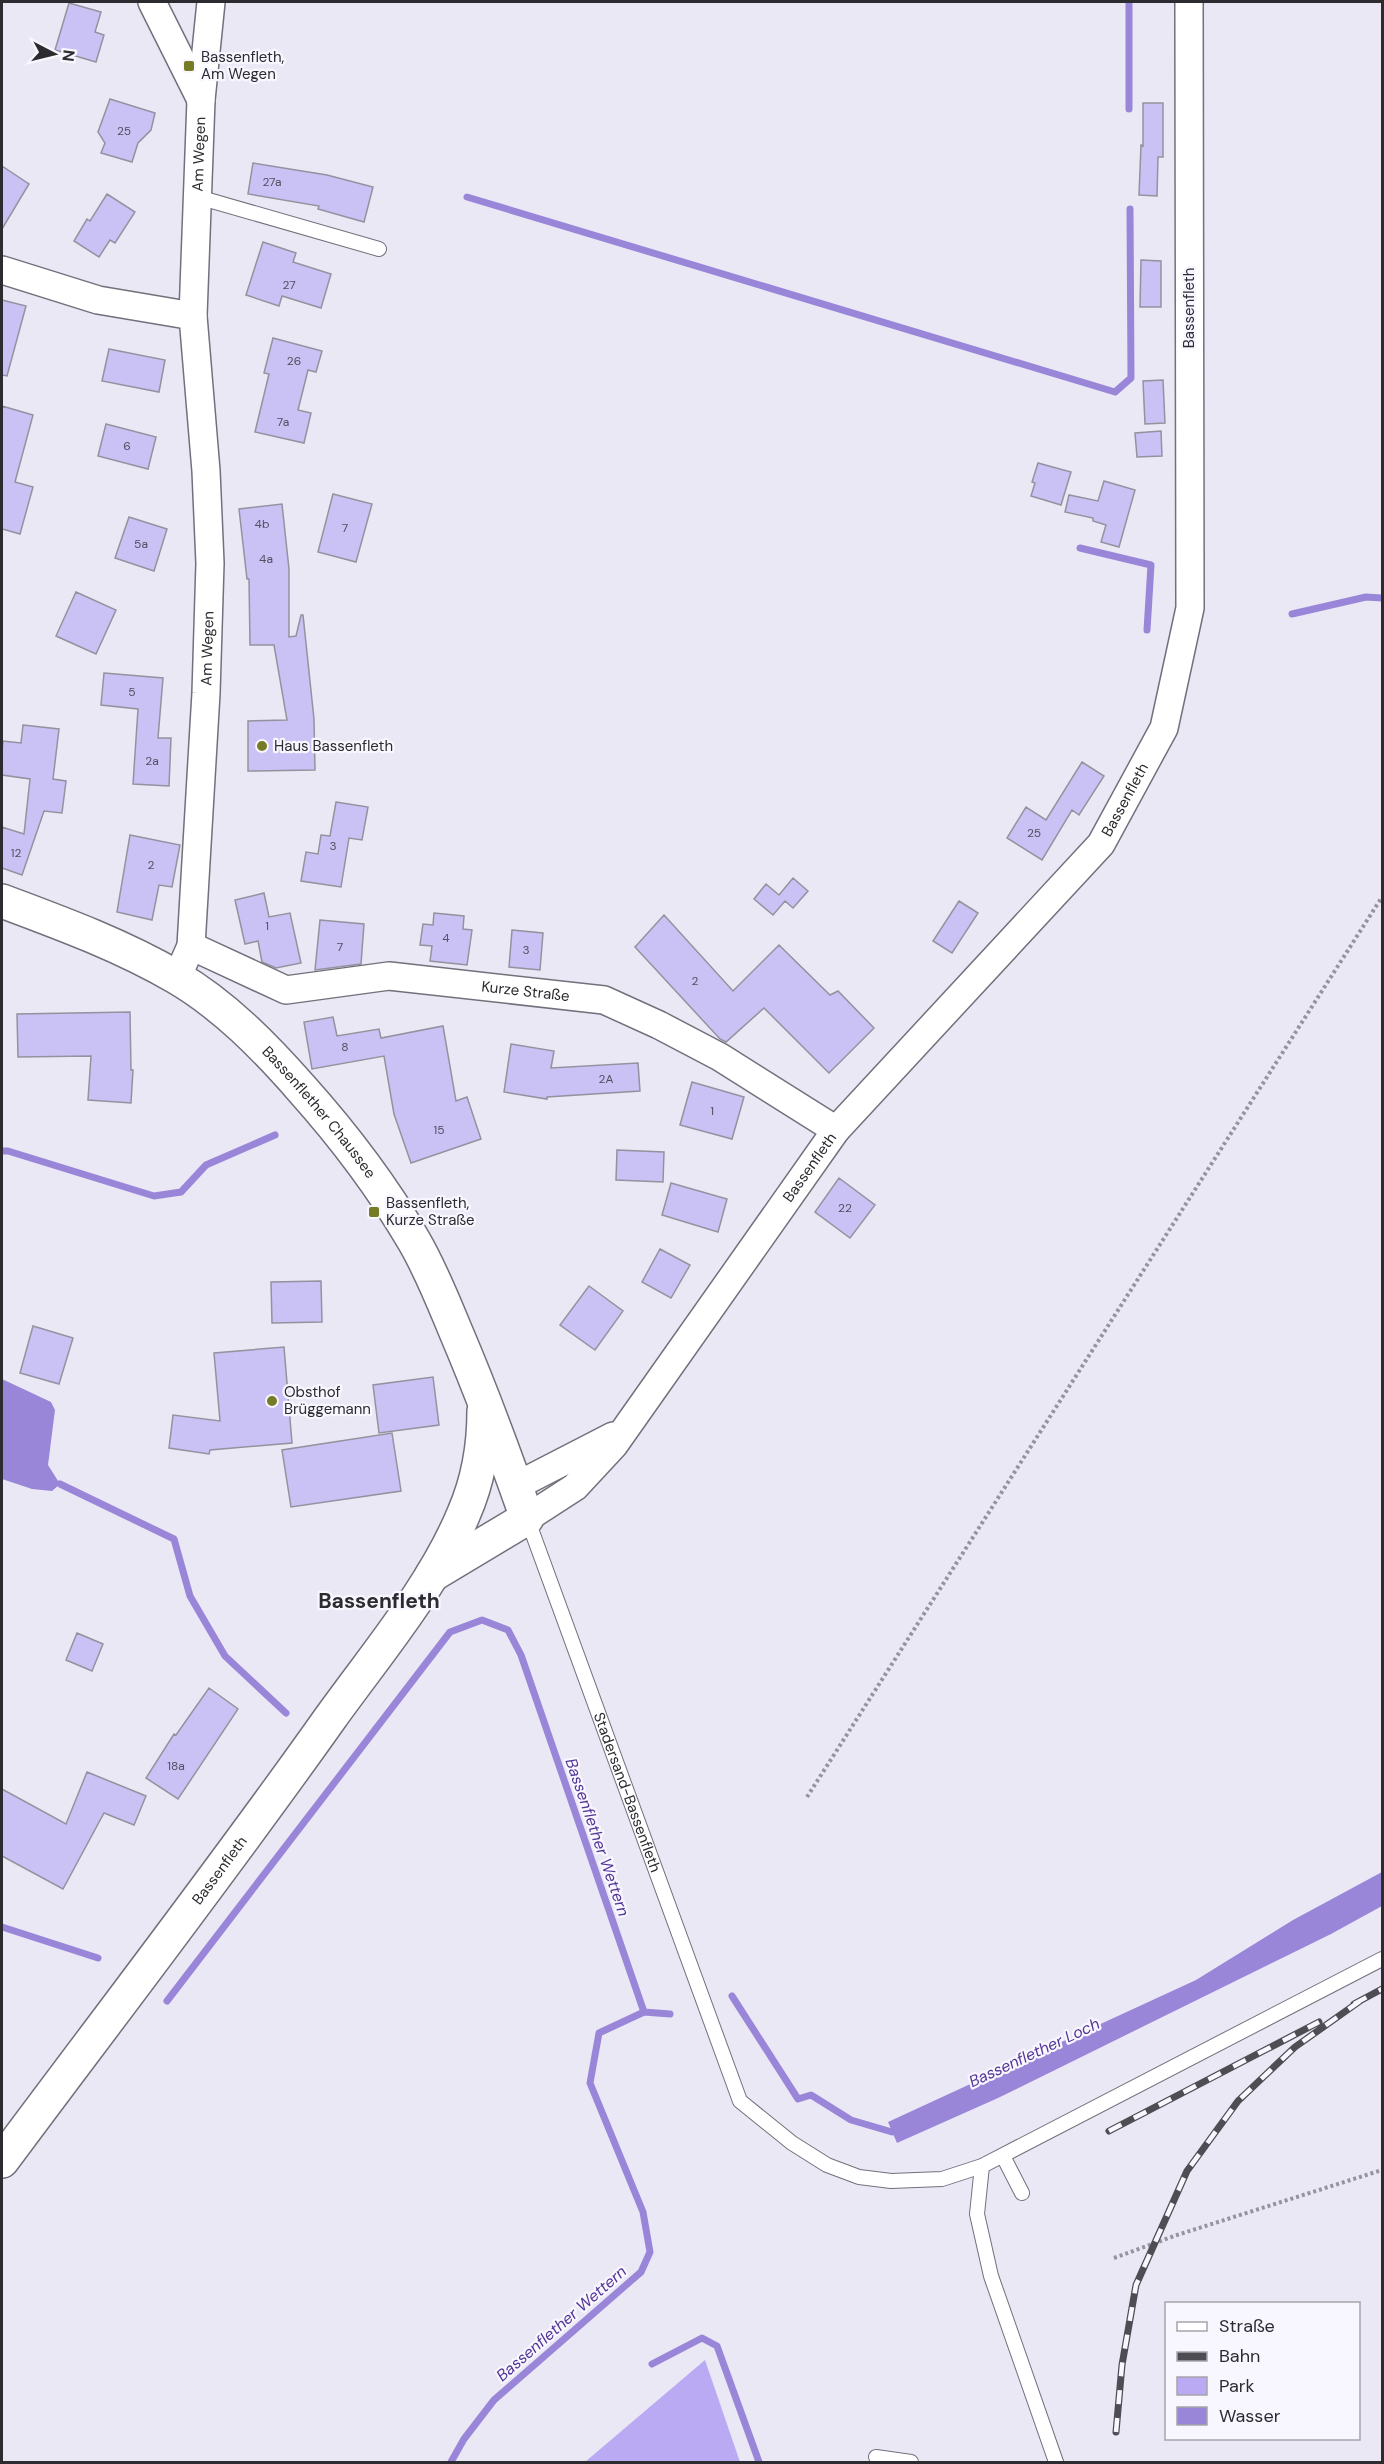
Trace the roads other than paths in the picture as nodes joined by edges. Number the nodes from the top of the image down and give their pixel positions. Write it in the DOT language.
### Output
graph roads {
  1 [pos="152,2"];
  2 [pos="211,2"];
  3 [pos="1189,2"];
  4 [pos="201,100"];
  5 [pos="198,197"];
  6 [pos="380,249"];
  7 [pos="2,270"];
  8 [pos="193,316"];
  9 [pos="2,901"];
  10 [pos="192,946"];
  11 [pos="177,978"];
  12 [pos="836,1130"];
  13 [pos="484,1401"];
  14 [pos="622,1431"];
  15 [pos="516,1486"];
  16 [pos="464,1514"];
  17 [pos="527,1518"];
  18 [pos="432,1575"];
  19 [pos="1383,1959"];
  20 [pos="1003,2156"];
  21 [pos="2,2161"];
  22 [pos="982,2166"];
  23 [pos="1022,2193"];
  24 [pos="1024,2324"];
  25 [pos="1010,2329"];
  26 [pos="876,2457"];
  27 [pos="911,2463"];
  28 [pos="1056,2463"];
  1 -- 4 [label="street, Am Wegen"];
  2 -- 4 [label="street, Am Wegen"];
  3 -- 12 [label="street, Bassenfleth"];
  4 -- 5 [label="street, Am Wegen"];
  5 -- 6 [label="lane"];
  5 -- 8 [label="street, Am Wegen"];
  7 -- 8 [label="street"];
  8 -- 10 [label="street, Am Wegen"];
  9 -- 11 [label="street, Bassenflether Chaussee"];
  10 -- 11 [label="street, Am Wegen"];
  10 -- 12 [label="street, Kurze Straße"];
  11 -- 13 [label="street, Bassenflether Chaussee"];
  12 -- 14 [label="street, Bassenfleth"];
  13 -- 15 [label="street, Bassenflether Chaussee"];
  13 -- 16 [label="street, Bassenfleth"];
  14 -- 15 [label="street, Bassenfleth"];
  14 -- 17 [label="street, Bassenfleth"];
  15 -- 16 [label="street"];
  15 -- 17 [label="street, Stadersand-Bassenfleth"];
  16 -- 18 [label="street, Bassenfleth"];
  17 -- 18 [label="street, Bassenfleth"];
  17 -- 22 [label="lane, Stadersand-Bassenfleth"];
  18 -- 21 [label="street, Bassenfleth"];
  19 -- 20 [label="lane"];
  20 -- 22 [label="lane"];
  20 -- 23 [label="lane"];
  22 -- 25 [label="lane"];
  24 -- 25 [label="lane"];
  25 -- 28 [label="lane"];
  26 -- 27 [label="lane"];
}
